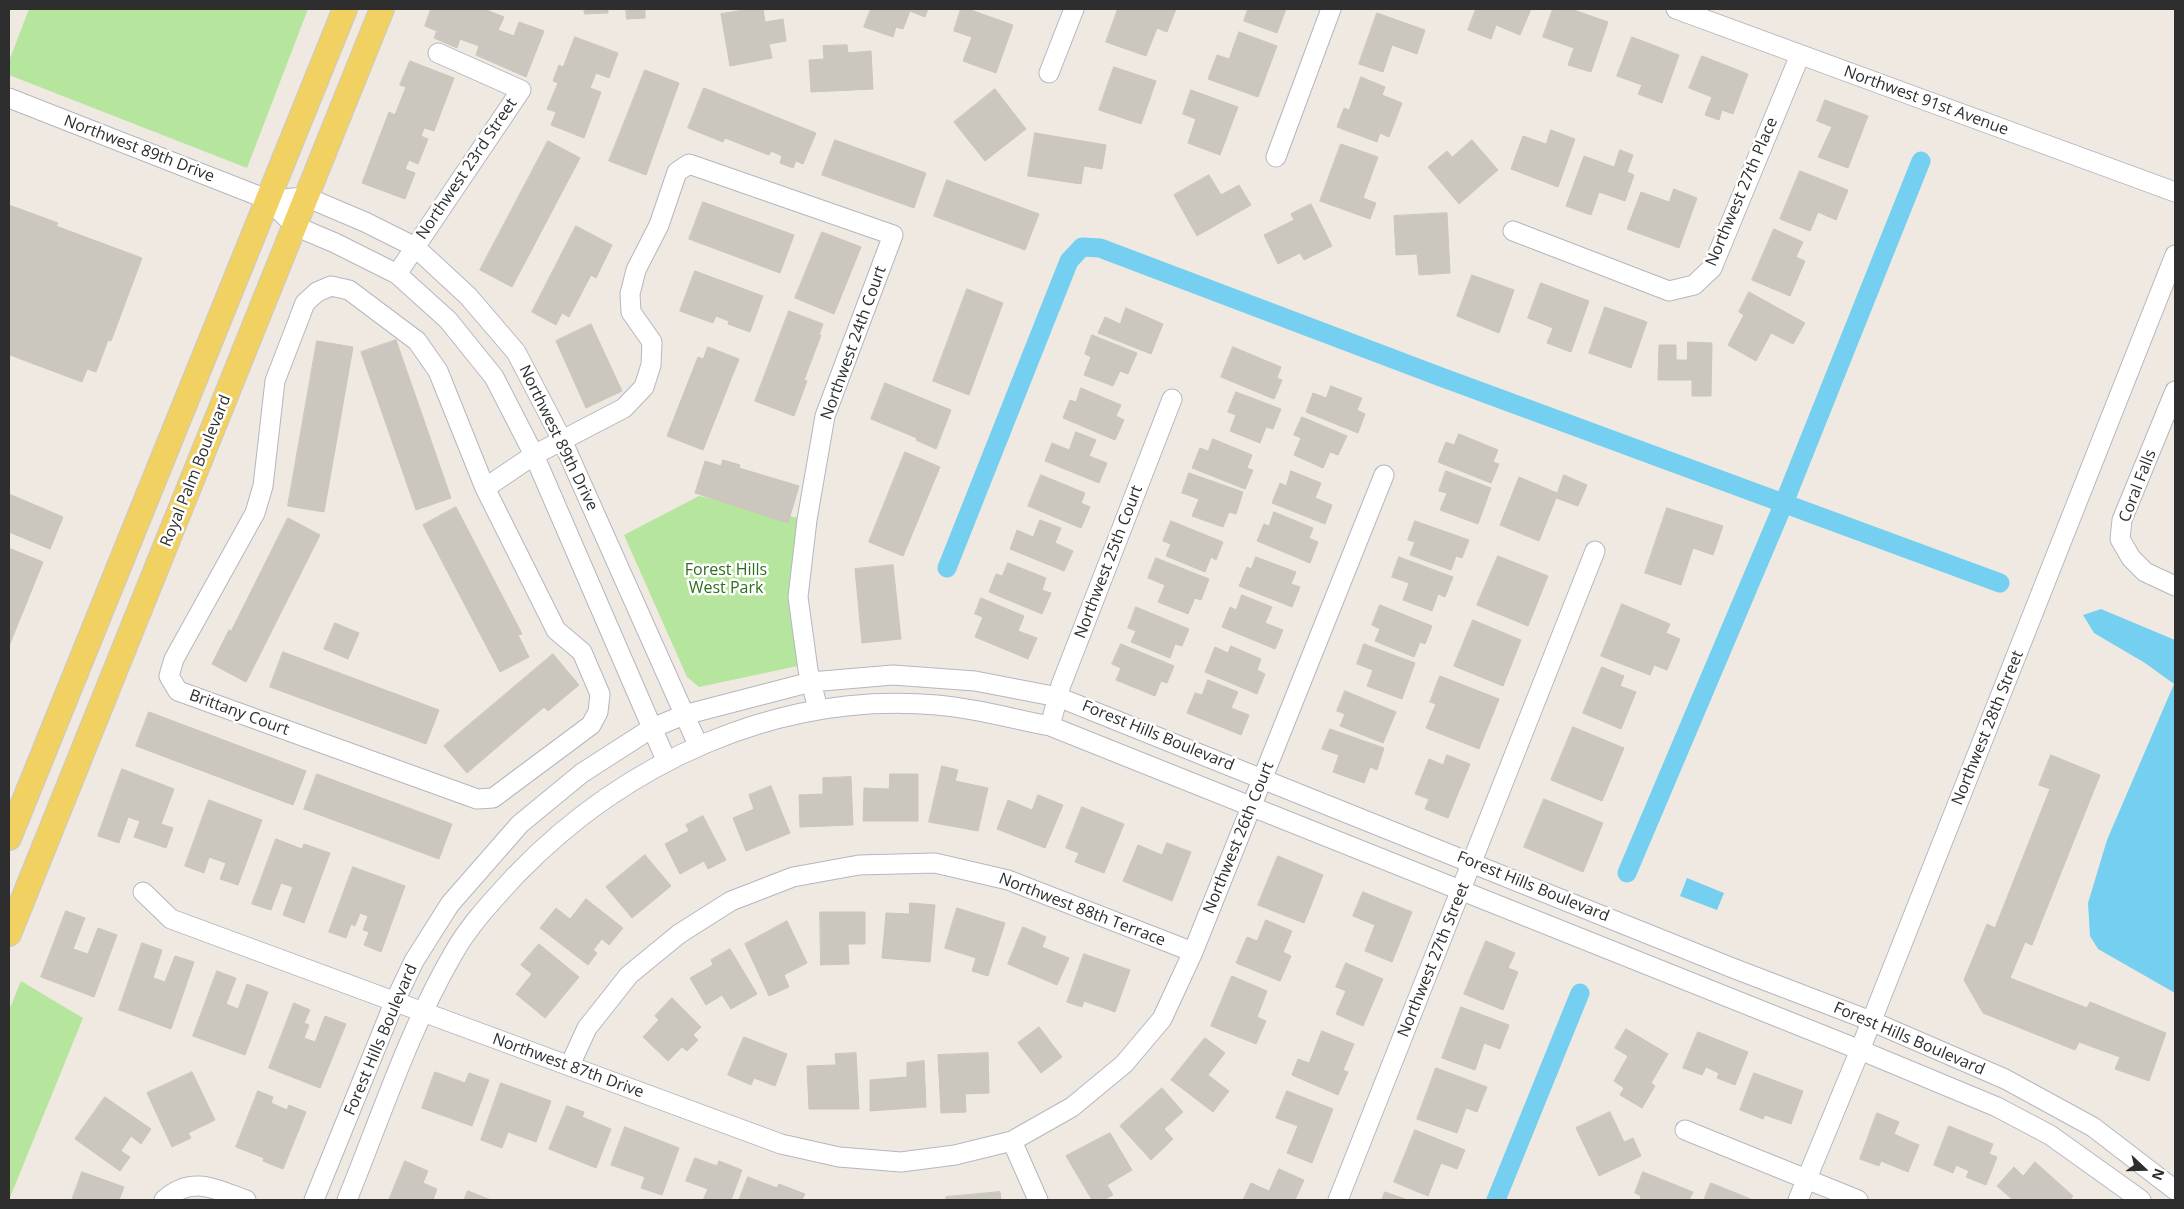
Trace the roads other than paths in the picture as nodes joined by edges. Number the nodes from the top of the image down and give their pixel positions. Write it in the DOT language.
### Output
graph roads {
  1 [pos="346,9"];
  2 [pos="382,9"];
  3 [pos="1074,9"];
  4 [pos="1331,9"];
  5 [pos="1676,9"];
  6 [pos="438,54"];
  7 [pos="1800,55"];
  8 [pos="1049,73"];
  9 [pos="9,98"];
  10 [pos="1276,157"];
  11 [pos="2175,192"];
  12 [pos="306,197"];
  13 [pos="269,200"];
  14 [pos="295,226"];
  15 [pos="1513,231"];
  16 [pos="415,248"];
  17 [pos="2175,255"];
  18 [pos="397,274"];
  19 [pos="2175,391"];
  20 [pos="1172,399"];
  21 [pos="562,440"];
  22 [pos="534,455"];
  23 [pos="1384,475"];
  24 [pos="485,488"];
  25 [pos="1595,551"];
  26 [pos="2175,586"];
  27 [pos="811,682"];
  28 [pos="1058,697"];
  29 [pos="818,709"];
  30 [pos="684,715"];
  31 [pos="1050,726"];
  32 [pos="652,728"];
  33 [pos="698,745"];
  34 [pos="666,760"];
  35 [pos="1263,778"];
  36 [pos="1252,806"];
  37 [pos="9,838"];
  38 [pos="1473,863"];
  39 [pos="1462,891"];
  40 [pos="143,892"];
  41 [pos="9,934"];
  42 [pos="1192,952"];
  43 [pos="394,1003"];
  44 [pos="422,1014"];
  45 [pos="1871,1021"];
  46 [pos="1860,1050"];
  47 [pos="570,1065"];
  48 [pos="1685,1130"];
  49 [pos="1012,1141"];
  50 [pos="1807,1179"];
  51 [pos="2175,1190"];
  52 [pos="164,1200"];
  53 [pos="246,1200"];
  54 [pos="314,1200"];
  55 [pos="347,1200"];
  56 [pos="1038,1200"];
  57 [pos="1338,1200"];
  58 [pos="1798,1200"];
  59 [pos="1858,1200"];
  60 [pos="2141,1200"];
  1 -- 13 [label="main road"];
  2 -- 12 [label="main road, Royal Palm Boulevard"];
  3 -- 8 [label="street"];
  4 -- 10 [label="street"];
  5 -- 7 [label="street, Northwest 91st Avenue"];
  6 -- 16 [label="street, Northwest 23rd Street"];
  7 -- 11 [label="street, Northwest 91st Avenue"];
  7 -- 15 [label="street, Northwest 27th Place"];
  9 -- 13 [label="street, Northwest 89th Drive"];
  12 -- 13 [label="street, Northwest 89th Drive"];
  12 -- 14 [label="main road, Royal Palm Boulevard"];
  12 -- 16 [label="street, Northwest 89th Drive"];
  13 -- 14 [label="street, Northwest 89th Drive"];
  13 -- 37 [label="main road"];
  14 -- 18 [label="street, Northwest 89th Drive"];
  14 -- 41 [label="main road, Royal Palm Boulevard"];
  16 -- 18 [label="street, Northwest 23rd Street"];
  16 -- 21 [label="street, Northwest 89th Drive"];
  17 -- 45 [label="street, Northwest 28th Street"];
  18 -- 22 [label="street, Northwest 89th Drive"];
  19 -- 26 [label="street, Coral Falls"];
  20 -- 28 [label="street, Northwest 25th Court"];
  21 -- 22 [label="street"];
  21 -- 27 [label="street, Northwest 24th Court"];
  21 -- 30 [label="street, Northwest 89th Drive"];
  22 -- 24 [label="street"];
  22 -- 32 [label="street, Northwest 89th Drive"];
  23 -- 35 [label="street, Northwest 26th Court"];
  24 -- 24 [label="street, Brittany Court"];
  25 -- 38 [label="street, Northwest 27th Street"];
  27 -- 28 [label="street, Forest Hills Boulevard"];
  27 -- 29 [label="street, Northwest 24th Court"];
  27 -- 30 [label="street, Forest Hills Boulevard"];
  28 -- 31 [label="street, Northwest 25th Court"];
  28 -- 35 [label="street, Forest Hills Boulevard"];
  29 -- 31 [label="street, Forest Hills Boulevard"];
  29 -- 33 [label="street, Forest Hills Boulevard"];
  30 -- 32 [label="street, Forest Hills Boulevard"];
  30 -- 33 [label="street, Northwest 89th Drive"];
  31 -- 36 [label="street, Forest Hills Boulevard"];
  32 -- 34 [label="street, Northwest 89th Drive"];
  32 -- 43 [label="street, Forest Hills Boulevard"];
  33 -- 34 [label="street, Forest Hills Boulevard"];
  34 -- 44 [label="street, Forest Hills Boulevard"];
  35 -- 36 [label="street, Northwest 26th Court"];
  35 -- 38 [label="street, Forest Hills Boulevard"];
  36 -- 39 [label="street, Forest Hills Boulevard"];
  36 -- 42 [label="street, Northwest 26th Court"];
  38 -- 39 [label="street, Northwest 27th Street"];
  38 -- 45 [label="street, Forest Hills Boulevard"];
  39 -- 46 [label="street, Forest Hills Boulevard"];
  39 -- 57 [label="street, Northwest 27th Street"];
  40 -- 43 [label="street, Northwest 87th Drive"];
  42 -- 47 [label="street, Northwest 88th Terrace"];
  42 -- 49 [label="street, Northwest 26th Court"];
  43 -- 44 [label="street, Northwest 87th Drive"];
  43 -- 54 [label="street, Forest Hills Boulevard"];
  44 -- 47 [label="street, Northwest 87th Drive"];
  44 -- 55 [label="street, Forest Hills Boulevard"];
  45 -- 46 [label="street, Northwest 28th Street"];
  45 -- 51 [label="street, Forest Hills Boulevard"];
  46 -- 50 [label="street, Northwest 28th Street"];
  46 -- 60 [label="street, Forest Hills Boulevard"];
  47 -- 49 [label="street, Northwest 87th Drive"];
  48 -- 50 [label="street"];
  49 -- 56 [label="street"];
  50 -- 58 [label="street, Northwest 28th Street"];
  50 -- 59 [label="street"];
  52 -- 53 [label="street"];
}
